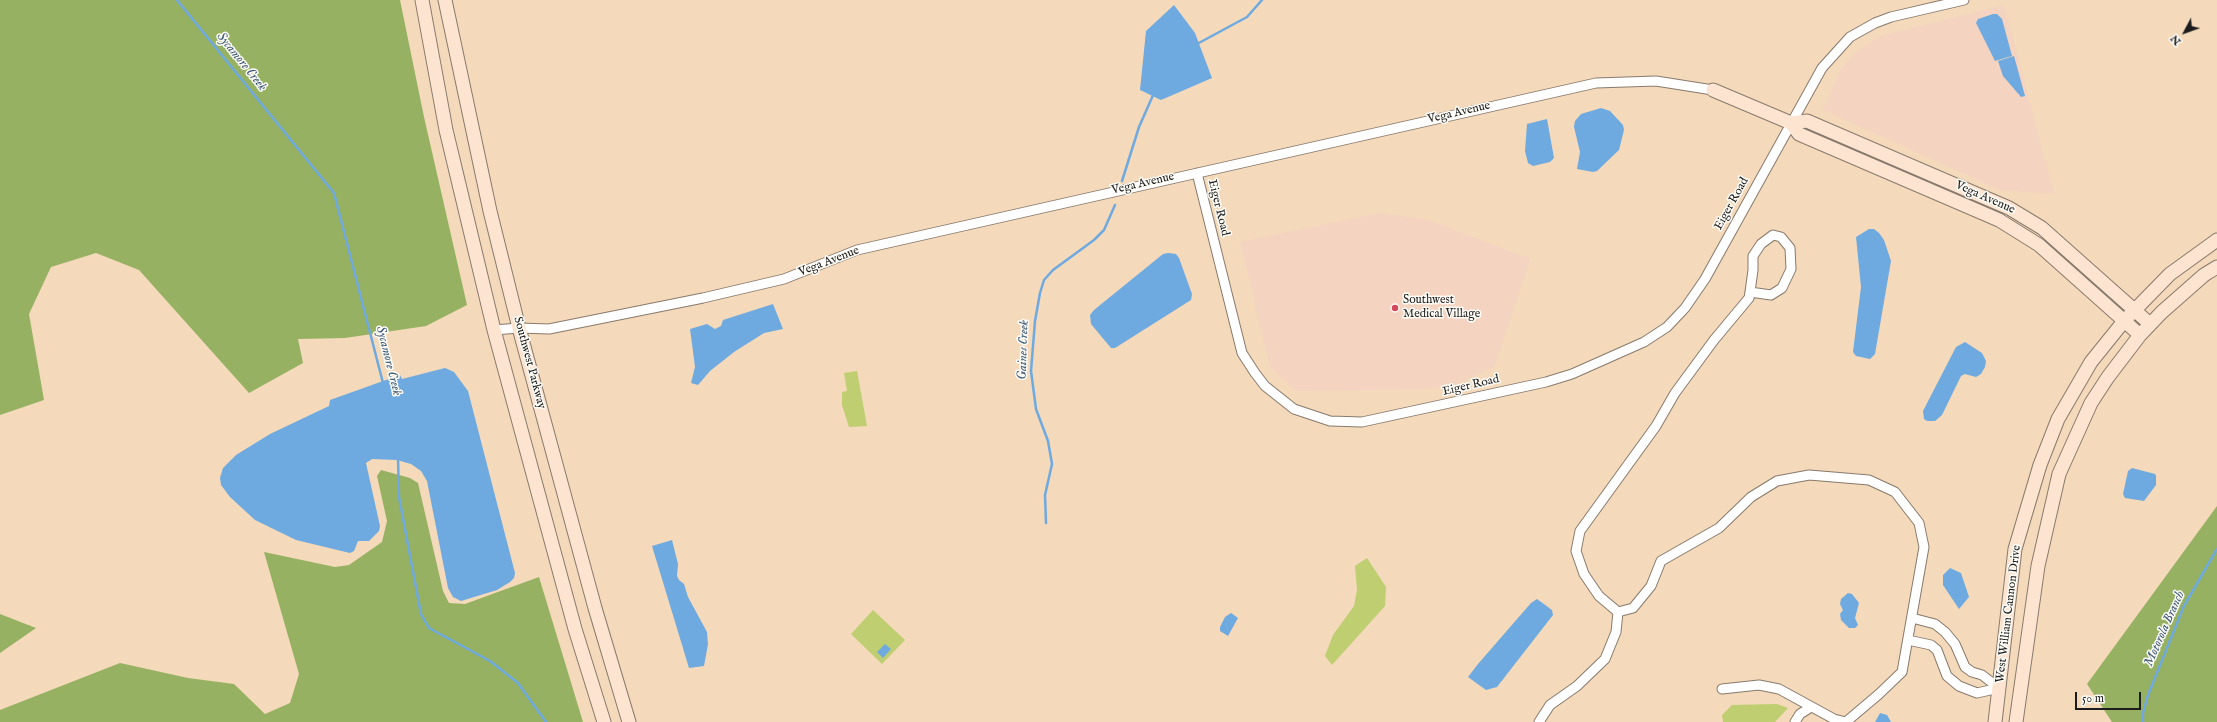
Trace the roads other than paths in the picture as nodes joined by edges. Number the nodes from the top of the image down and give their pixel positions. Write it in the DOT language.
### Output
graph roads {
  1 [pos="422,0"];
  2 [pos="445,0"];
  3 [pos="1964,0"];
  4 [pos="1714,90"];
  5 [pos="1791,123"];
  6 [pos="1197,173"];
  7 [pos="2217,240"];
  8 [pos="2217,266"];
  9 [pos="1750,292"];
  10 [pos="2135,309"];
  11 [pos="2124,320"];
  12 [pos="2150,324"];
  13 [pos="519,328"];
  14 [pos="494,330"];
  15 [pos="2140,335"];
  16 [pos="1618,612"];
  17 [pos="1912,618"];
  18 [pos="1908,640"];
  19 [pos="1999,688"];
  20 [pos="1722,689"];
  21 [pos="2020,695"];
  22 [pos="1811,707"];
  23 [pos="604,722"];
  24 [pos="629,722"];
  25 [pos="1539,722"];
  26 [pos="1795,722"];
  27 [pos="1995,722"];
  28 [pos="2016,722"];
  1 -- 14 [label="main road, Southwest Parkway"];
  2 -- 13 [label="main road, Southwest Parkway"];
  3 -- 5 [label="street, Eiger Road"];
  4 -- 5 [label="main road, Vega Avenue"];
  4 -- 6 [label="street, Vega Avenue"];
  5 -- 6 [label="street, Eiger Road"];
  5 -- 10 [label="main road, Vega Avenue"];
  5 -- 11 [label="main road, Vega Avenue"];
  6 -- 13 [label="street, Vega Avenue"];
  7 -- 10 [label="main road, West William Cannon Drive"];
  8 -- 12 [label="main road, West William Cannon Drive"];
  9 -- 9 [label="street"];
  9 -- 16 [label="street"];
  10 -- 11 [label="main road, West William Cannon Drive"];
  10 -- 12 [label="main road, Vega Avenue"];
  11 -- 15 [label="main road, Vega Avenue"];
  11 -- 19 [label="main road, West William Cannon Drive"];
  12 -- 15 [label="main road, West William Cannon Drive"];
  13 -- 14 [label="street, Vega Avenue"];
  13 -- 24 [label="main road, Southwest Parkway"];
  14 -- 23 [label="main road, Southwest Parkway"];
  15 -- 21 [label="main road, West William Cannon Drive"];
  16 -- 17 [label="street"];
  16 -- 25 [label="street"];
  17 -- 18 [label="street"];
  17 -- 19 [label="street"];
  18 -- 19 [label="street"];
  18 -- 22 [label="street"];
  19 -- 21 [label="main road"];
  19 -- 27 [label="main road, West William Cannon Drive"];
  20 -- 22 [label="street"];
  21 -- 28 [label="main road, West William Cannon Drive"];
  22 -- 26 [label="street"];
}
